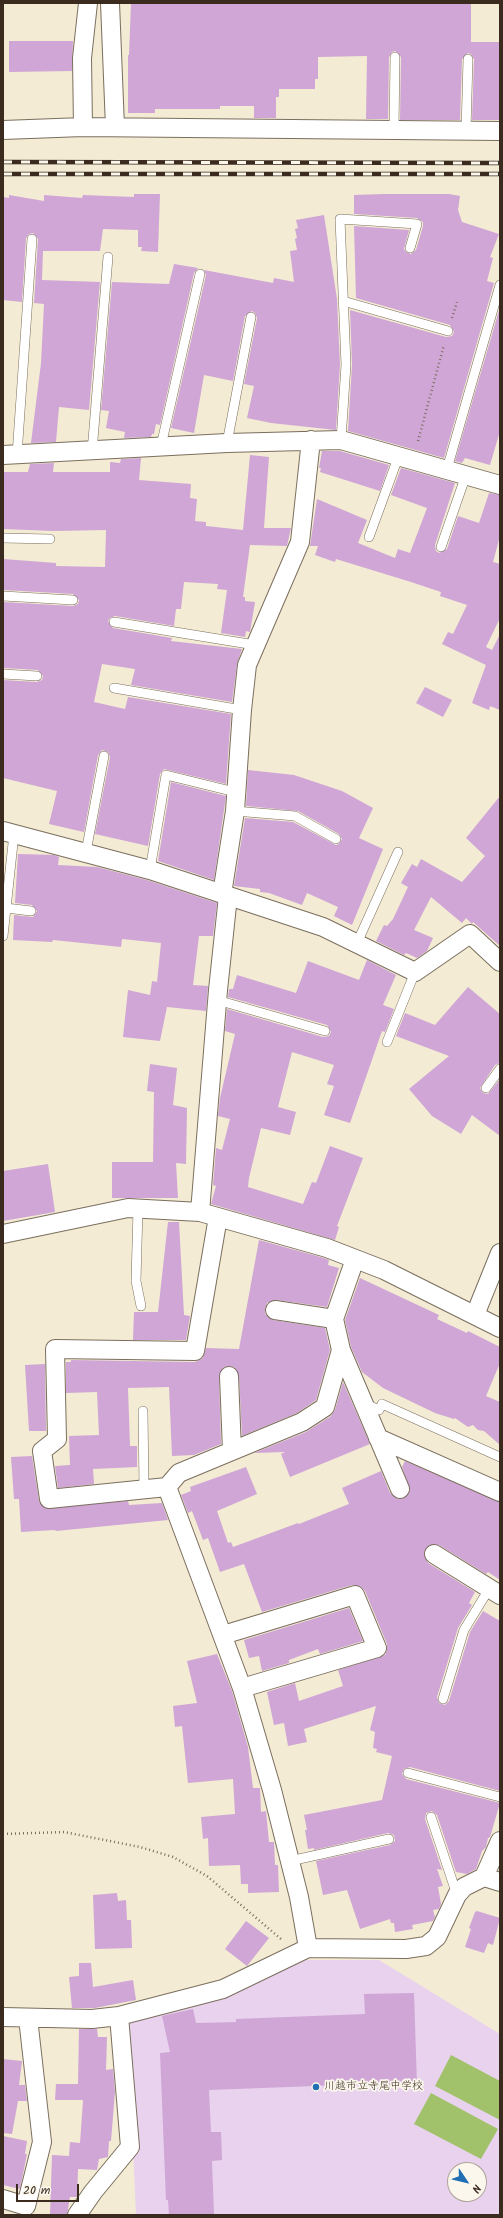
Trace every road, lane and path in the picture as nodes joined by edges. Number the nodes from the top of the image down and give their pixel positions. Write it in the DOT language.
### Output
graph roads {
  1 [pos="88,3"];
  2 [pos="110,3"];
  3 [pos="395,57"];
  4 [pos="468,60"];
  5 [pos="83,127"];
  6 [pos="116,127"];
  7 [pos="3,130"];
  8 [pos="394,130"];
  9 [pos="466,130"];
  10 [pos="500,131"];
  11 [pos="32,239"];
  12 [pos="410,248"];
  13 [pos="108,257"];
  14 [pos="200,274"];
  15 [pos="500,285"];
  16 [pos="343,301"];
  17 [pos="457,302"];
  18 [pos="251,317"];
  19 [pos="448,331"];
  20 [pos="311,440"];
  21 [pos="341,440"];
  22 [pos="227,443"];
  23 [pos="161,446"];
  24 [pos="92,452"];
  25 [pos="10,455"];
  26 [pos="406,457"];
  27 [pos="447,469"];
  28 [pos="466,475"];
  29 [pos="500,485"];
  30 [pos="3,538"];
  31 [pos="369,538"];
  32 [pos="50,539"];
  33 [pos="441,548"];
  34 [pos="3,596"];
  35 [pos="72,600"];
  36 [pos="114,622"];
  37 [pos="255,644"];
  38 [pos="3,674"];
  39 [pos="37,676"];
  40 [pos="114,688"];
  41 [pos="242,710"];
  42 [pos="104,756"];
  43 [pos="235,792"];
  44 [pos="235,811"];
  45 [pos="8,833"];
  46 [pos="336,839"];
  47 [pos="86,852"];
  48 [pos="398,852"];
  49 [pos="150,870"];
  50 [pos="225,895"];
  51 [pos="6,908"];
  52 [pos="31,911"];
  53 [pos="3,936"];
  54 [pos="357,943"];
  55 [pos="500,962"];
  56 [pos="415,972"];
  57 [pos="217,1000"];
  58 [pos="325,1031"];
  59 [pos="387,1042"];
  60 [pos="500,1069"];
  61 [pos="486,1088"];
  62 [pos="138,1209"];
  63 [pos="200,1212"];
  64 [pos="218,1216"];
  65 [pos="3,1234"];
  66 [pos="500,1253"];
  67 [pos="355,1259"];
  68 [pos="142,1306"];
  69 [pos="275,1310"];
  70 [pos="475,1315"];
  71 [pos="334,1319"];
  72 [pos="500,1328"];
  73 [pos="342,1350"];
  74 [pos="229,1376"];
  75 [pos="363,1402"];
  76 [pos="143,1411"];
  77 [pos="378,1438"];
  78 [pos="232,1451"];
  79 [pos="500,1457"];
  80 [pos="167,1487"];
  81 [pos="400,1488"];
  82 [pos="144,1489"];
  83 [pos="500,1492"];
  84 [pos="434,1554"];
  85 [pos="494,1592"];
  86 [pos="223,1635"];
  87 [pos="242,1688"];
  88 [pos="443,1699"];
  89 [pos="408,1773"];
  90 [pos="500,1797"];
  91 [pos="431,1817"];
  92 [pos="3,1834"];
  93 [pos="389,1839"];
  94 [pos="500,1841"];
  95 [pos="290,1861"];
  96 [pos="492,1880"];
  97 [pos="457,1895"];
  98 [pos="303,1950"];
  99 [pos="119,2016"];
  100 [pos="3,2017"];
  101 [pos="28,2018"];
  102 [pos="3,2199"];
  103 [pos="77,2215"];
  1 -- 5 [label="street"];
  2 -- 6 [label="street"];
  3 -- 8 [label="lane"];
  4 -- 9 [label="lane"];
  5 -- 6 [label="street"];
  5 -- 7 [label="street"];
  6 -- 8 [label="street"];
  8 -- 9 [label="street"];
  9 -- 10 [label="street"];
  11 -- 25 [label="lane"];
  12 -- 16 [label="lane"];
  13 -- 24 [label="lane"];
  14 -- 23 [label="lane"];
  15 -- 27 [label="lane"];
  16 -- 19 [label="lane"];
  16 -- 21 [label="lane"];
  17 -- 19 [label="path"];
  18 -- 22 [label="lane"];
  19 -- 26 [label="path"];
  20 -- 21 [label="street"];
  20 -- 22 [label="street"];
  20 -- 37 [label="street"];
  21 -- 26 [label="street"];
  22 -- 23 [label="street"];
  23 -- 24 [label="street"];
  24 -- 25 [label="street"];
  26 -- 27 [label="street"];
  26 -- 31 [label="lane"];
  27 -- 28 [label="street"];
  28 -- 29 [label="street"];
  28 -- 33 [label="lane"];
  30 -- 32 [label="lane"];
  34 -- 35 [label="lane"];
  36 -- 37 [label="lane"];
  37 -- 41 [label="street"];
  38 -- 39 [label="lane"];
  40 -- 41 [label="lane"];
  41 -- 43 [label="street"];
  42 -- 47 [label="lane"];
  43 -- 44 [label="street"];
  43 -- 49 [label="lane"];
  44 -- 46 [label="lane"];
  44 -- 50 [label="street"];
  45 -- 47 [label="street"];
  45 -- 51 [label="lane"];
  47 -- 49 [label="street"];
  48 -- 54 [label="lane"];
  49 -- 50 [label="street"];
  50 -- 54 [label="street"];
  50 -- 57 [label="street"];
  51 -- 52 [label="lane"];
  51 -- 53 [label="lane"];
  54 -- 56 [label="street"];
  55 -- 56 [label="street"];
  56 -- 59 [label="lane"];
  57 -- 58 [label="lane"];
  57 -- 63 [label="street"];
  60 -- 61 [label="lane"];
  62 -- 63 [label="street"];
  62 -- 65 [label="street"];
  62 -- 68 [label="lane"];
  63 -- 64 [label="street"];
  64 -- 67 [label="street"];
  64 -- 82 [label="street"];
  66 -- 70 [label="street"];
  67 -- 70 [label="street"];
  67 -- 71 [label="street"];
  69 -- 71 [label="street"];
  70 -- 72 [label="street"];
  71 -- 73 [label="street"];
  73 -- 75 [label="street"];
  73 -- 78 [label="street"];
  74 -- 78 [label="street"];
  75 -- 77 [label="street"];
  75 -- 79 [label="lane"];
  76 -- 82 [label="lane"];
  77 -- 81 [label="street"];
  77 -- 83 [label="street"];
  78 -- 80 [label="street"];
  80 -- 82 [label="street"];
  80 -- 86 [label="street"];
  84 -- 85 [label="street"];
  85 -- 88 [label="lane"];
  86 -- 87 [label="street"];
  86 -- 87 [label="street"];
  87 -- 95 [label="street"];
  89 -- 90 [label="lane"];
  91 -- 97 [label="lane"];
  92 -- 98 [label="path"];
  93 -- 95 [label="lane"];
  94 -- 96 [label="street"];
  95 -- 98 [label="street"];
  96 -- 97 [label="street"];
  97 -- 98 [label="street"];
  98 -- 99 [label="street"];
  99 -- 101 [label="street"];
  99 -- 103 [label="street"];
  100 -- 101 [label="street"];
  101 -- 102 [label="street"];
}
